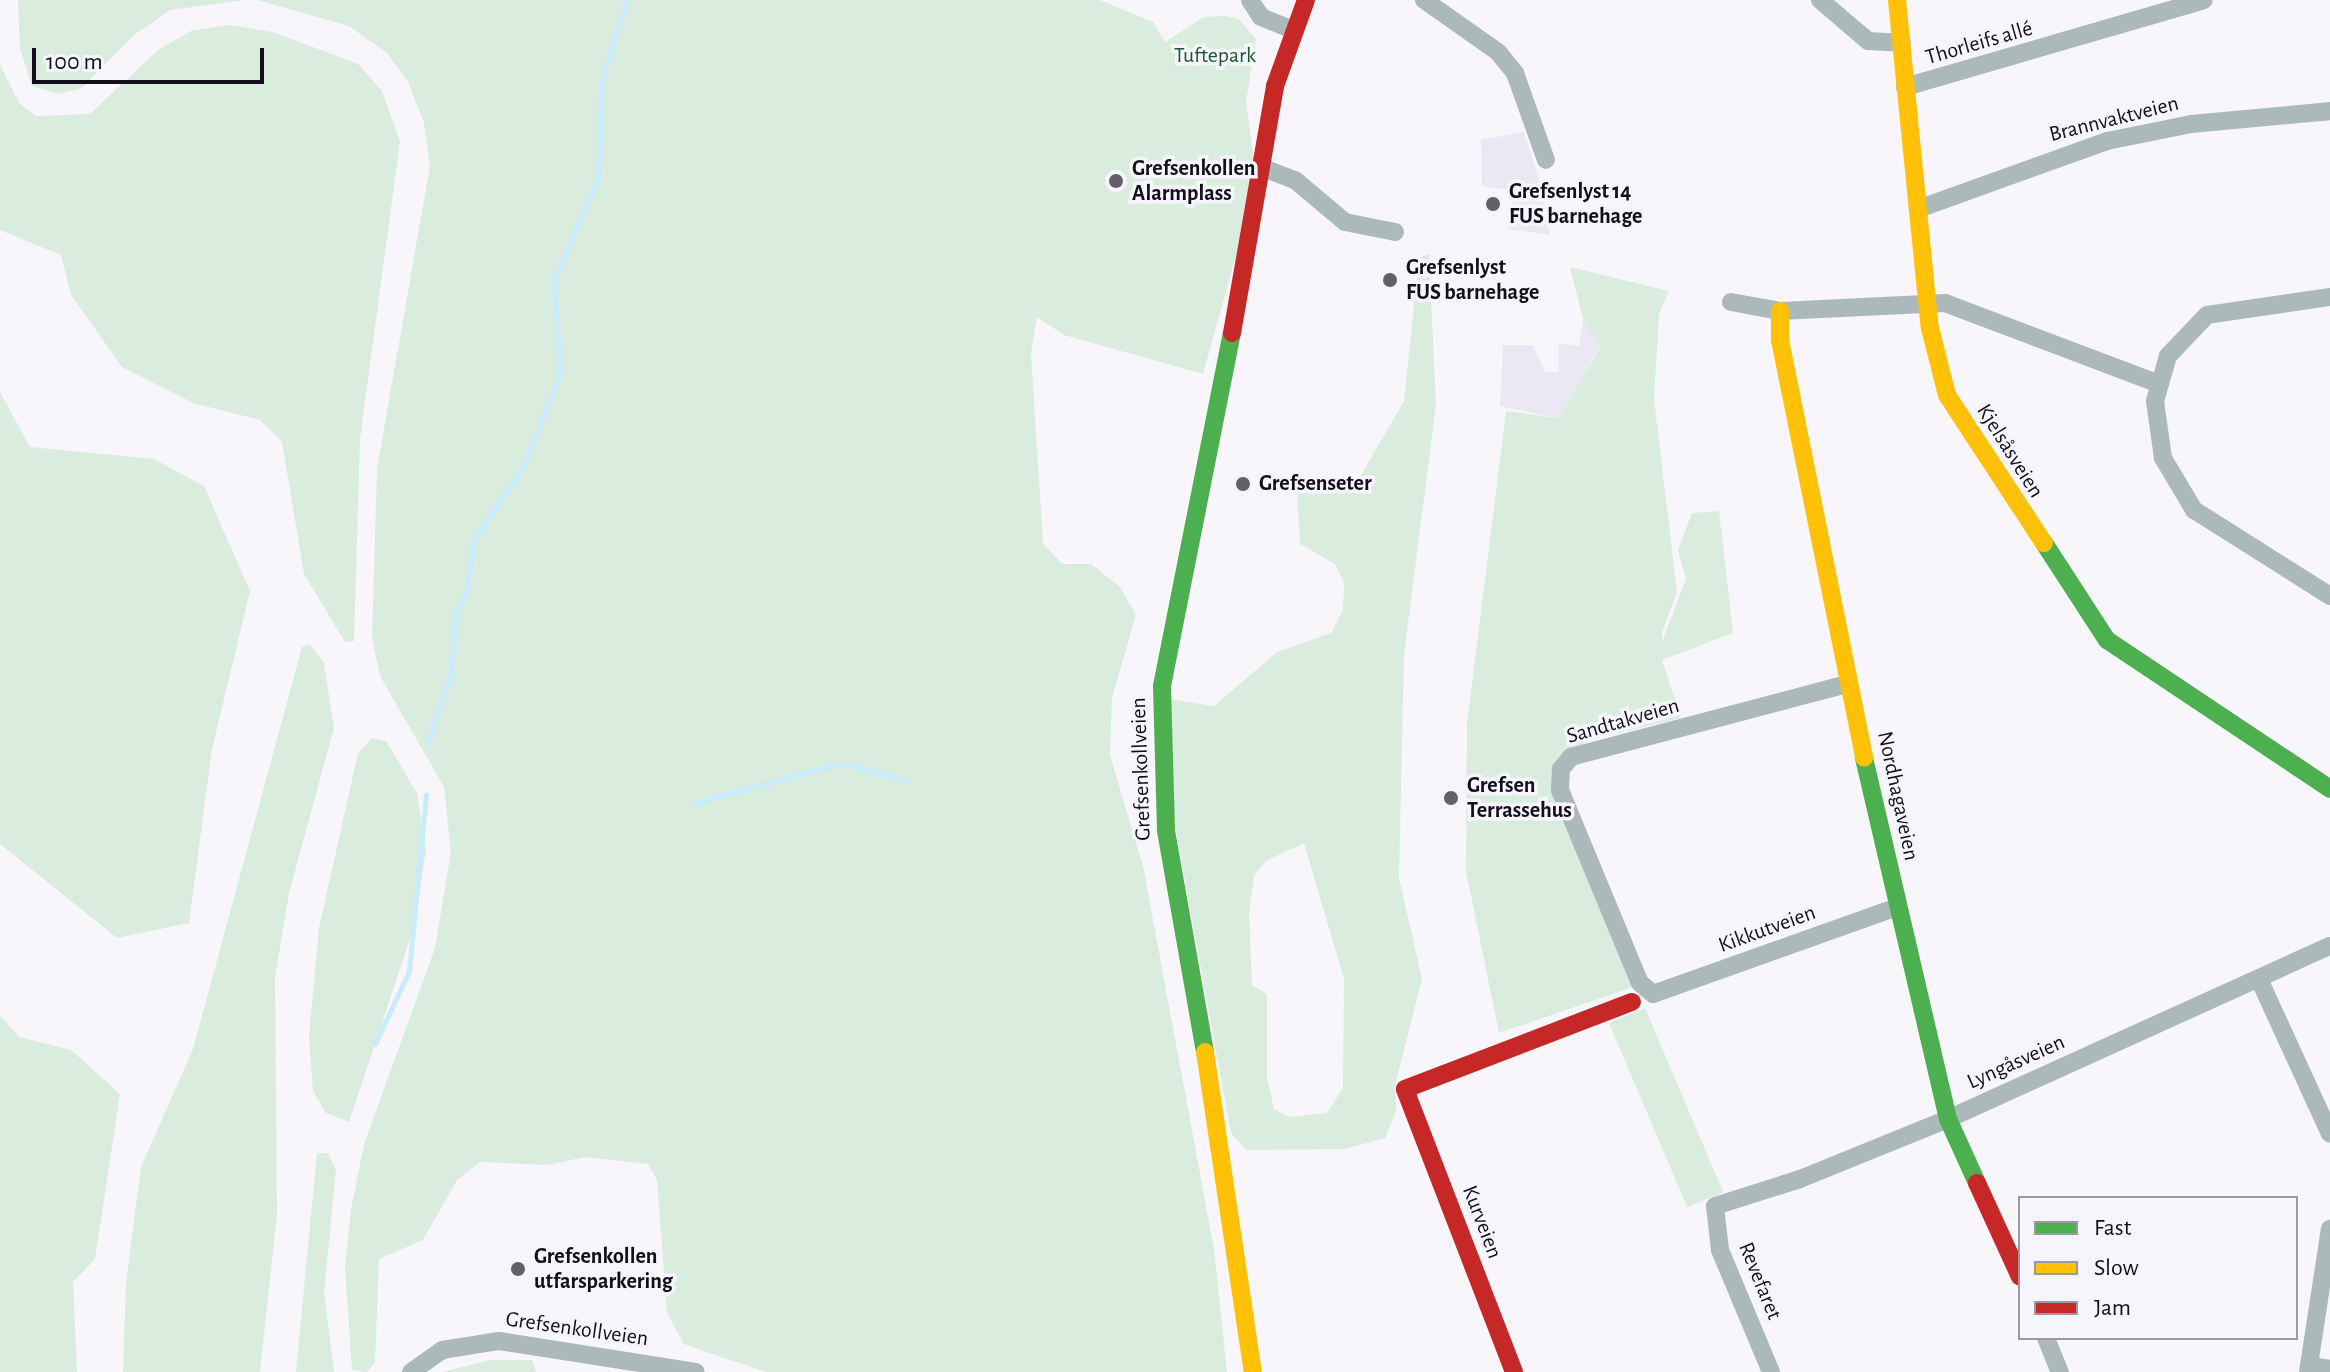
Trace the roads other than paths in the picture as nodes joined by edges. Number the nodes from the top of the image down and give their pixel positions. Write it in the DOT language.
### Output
graph roads {
  1 [pos="1250,0"];
  2 [pos="1306,0"];
  3 [pos="1424,0"];
  4 [pos="1820,0"];
  5 [pos="1897,0"];
  6 [pos="2204,0"];
  7 [pos="1293,30"];
  8 [pos="1902,43"];
  9 [pos="1905,87"];
  10 [pos="2330,111"];
  11 [pos="1546,160"];
  12 [pos="1263,168"];
  13 [pos="1918,209"];
  14 [pos="1395,232"];
  15 [pos="2330,297"];
  16 [pos="1731,302"];
  17 [pos="1927,302"];
  18 [pos="1780,311"];
  19 [pos="2157,383"];
  20 [pos="2330,596"];
  21 [pos="1847,684"];
  22 [pos="2330,789"];
  23 [pos="1897,907"];
  24 [pos="2330,946"];
  25 [pos="2259,979"];
  26 [pos="1653,994"];
  27 [pos="1632,1002"];
  28 [pos="1948,1119"];
  29 [pos="2330,1134"];
  30 [pos="1715,1206"];
  31 [pos="2330,1229"];
  32 [pos="2018,1273"];
  33 [pos="2047,1340"];
  34 [pos="2309,1369"];
  35 [pos="2330,1369"];
  36 [pos="411,1372"];
  37 [pos="696,1372"];
  38 [pos="1253,1372"];
  39 [pos="1514,1372"];
  40 [pos="1771,1372"];
  41 [pos="2060,1372"];
  1 -- 7 [label="street"];
  2 -- 7 [label="street, Grefsenkollveien"];
  3 -- 11 [label="street"];
  4 -- 8 [label="street"];
  5 -- 8 [label="street, Kjelsåsveien"];
  6 -- 9 [label="street, Thorleifs allé"];
  7 -- 12 [label="street, Grefsenkollveien"];
  8 -- 9 [label="street, Kjelsåsveien"];
  9 -- 13 [label="street, Kjelsåsveien"];
  10 -- 13 [label="street, Brannvaktveien"];
  12 -- 14 [label="street"];
  12 -- 38 [label="street, Grefsenkollveien"];
  13 -- 17 [label="street, Kjelsåsveien"];
  15 -- 19 [label="street"];
  16 -- 18 [label="street"];
  17 -- 18 [label="street"];
  17 -- 19 [label="street"];
  17 -- 22 [label="street, Kjelsåsveien"];
  18 -- 21 [label="street, Nordhagaveien"];
  19 -- 20 [label="street"];
  21 -- 23 [label="street, Nordhagaveien"];
  21 -- 26 [label="street, Sandtakveien"];
  23 -- 26 [label="street, Kikkutveien"];
  23 -- 28 [label="street, Nordhagaveien"];
  24 -- 25 [label="street, Lyngåsveien"];
  25 -- 28 [label="street, Lyngåsveien"];
  25 -- 29 [label="street"];
  27 -- 39 [label="street, Kurveien"];
  28 -- 30 [label="street, Lyngåsveien"];
  28 -- 32 [label="street, Nordhagaveien"];
  30 -- 40 [label="street, Revefaret"];
  31 -- 34 [label="street"];
  33 -- 41 [label="street"];
  34 -- 35 [label="street"];
  36 -- 37 [label="street, Grefsenkollveien"];
}
